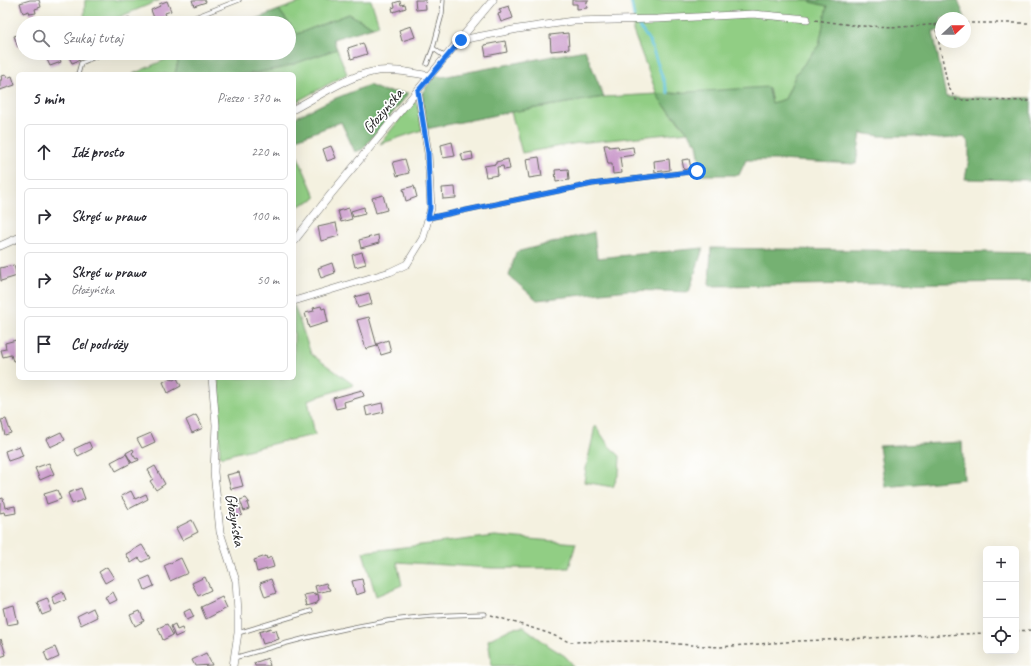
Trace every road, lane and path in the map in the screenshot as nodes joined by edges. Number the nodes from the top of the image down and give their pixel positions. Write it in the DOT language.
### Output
graph roads {
  1 [pos="239,0"];
  2 [pos="443,0"];
  3 [pos="493,0"];
  4 [pos="198,16"];
  5 [pos="807,19"];
  6 [pos="971,23"];
  7 [pos="1031,23"];
  8 [pos="935,24"];
  9 [pos="461,40"];
  10 [pos="433,48"];
  11 [pos="940,48"];
  12 [pos="446,58"];
  13 [pos="88,60"];
  14 [pos="427,64"];
  15 [pos="79,72"];
  16 [pos="430,76"];
  17 [pos="418,91"];
  18 [pos="1031,100"];
  19 [pos="296,108"];
  20 [pos="697,171"];
  21 [pos="428,218"];
  22 [pos="296,238"];
  23 [pos="16,239"];
  24 [pos="0,246"];
  25 [pos="296,300"];
  26 [pos="212,380"];
  27 [pos="311,611"];
  28 [pos="485,614"];
  29 [pos="1031,630"];
  30 [pos="1019,631"];
  31 [pos="238,633"];
  32 [pos="983,633"];
  33 [pos="234,658"];
  34 [pos="234,666"];
  1 -- 4 [label="lane"];
  2 -- 10 [label="lane"];
  3 -- 9 [label="street, Głożyńska"];
  5 -- 8 [label="path"];
  5 -- 9 [label="street"];
  6 -- 7 [label="path"];
  9 -- 12 [label="street, Głożyńska"];
  10 -- 12 [label="lane"];
  10 -- 14 [label="lane"];
  11 -- 18 [label="path"];
  12 -- 16 [label="street, Głożyńska"];
  13 -- 15 [label="lane"];
  16 -- 17 [label="street, Głożyńska"];
  16 -- 19 [label="street"];
  17 -- 21 [label="street"];
  17 -- 22 [label="street, Głożyńska"];
  20 -- 21 [label="lane"];
  21 -- 25 [label="street"];
  23 -- 24 [label="street"];
  26 -- 31 [label="street, Głożyńska"];
  27 -- 31 [label="lane"];
  28 -- 32 [label="path"];
  28 -- 33 [label="lane"];
  29 -- 30 [label="path"];
  31 -- 33 [label="street, Głożyńska"];
  33 -- 34 [label="street, Głożyńska"];
}
